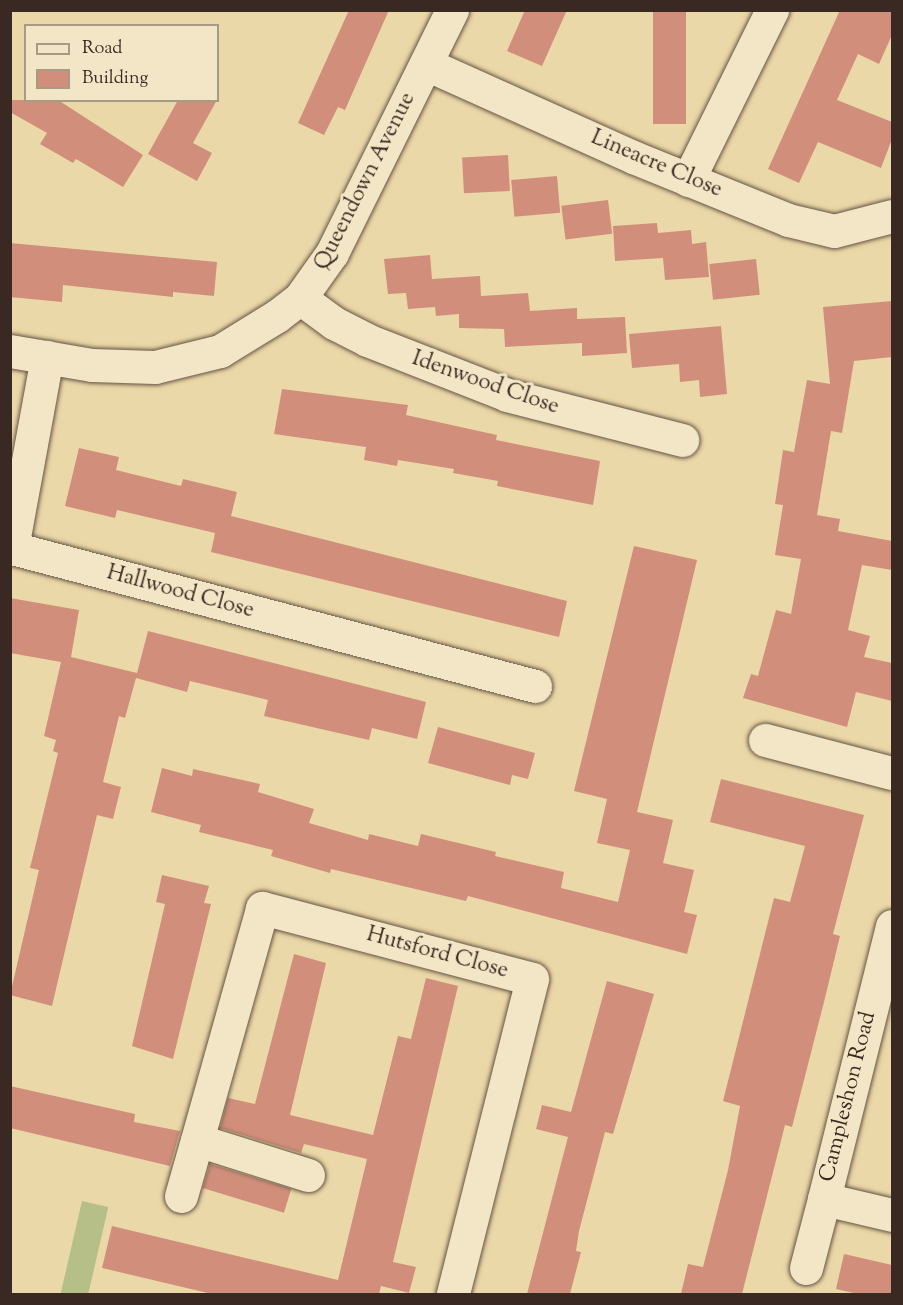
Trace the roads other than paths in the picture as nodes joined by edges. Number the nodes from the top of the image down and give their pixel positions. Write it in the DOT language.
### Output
graph roads {
  1 [pos="452,10"];
  2 [pos="772,10"];
  3 [pos="426,64"];
  4 [pos="688,180"];
  5 [pos="892,216"];
  6 [pos="300,298"];
  7 [pos="10,351"];
  8 [pos="47,357"];
  9 [pos="682,440"];
  10 [pos="535,686"];
  11 [pos="765,740"];
  12 [pos="892,773"];
  13 [pos="892,926"];
  14 [pos="197,1140"];
  15 [pos="308,1175"];
  16 [pos="181,1196"];
  17 [pos="824,1199"];
  18 [pos="892,1215"];
  19 [pos="806,1268"];
  20 [pos="453,1294"];
  1 -- 3 [label="street, Queendown Avenue"];
  2 -- 4 [label="street"];
  3 -- 4 [label="street, Lineacre Close"];
  3 -- 6 [label="street, Queendown Avenue"];
  4 -- 5 [label="street, Lineacre Close"];
  6 -- 8 [label="street, Queendown Avenue"];
  6 -- 9 [label="street, Idenwood Close"];
  7 -- 8 [label="street, Queendown Avenue"];
  8 -- 10 [label="street, Hallwood Close"];
  11 -- 12 [label="street"];
  13 -- 17 [label="street, Campleshon Road"];
  14 -- 15 [label="street"];
  14 -- 16 [label="street, Hutsford Close"];
  14 -- 20 [label="street, Hutsford Close"];
  17 -- 18 [label="street, Campleshon Road"];
  17 -- 19 [label="street, Campleshon Road"];
}
